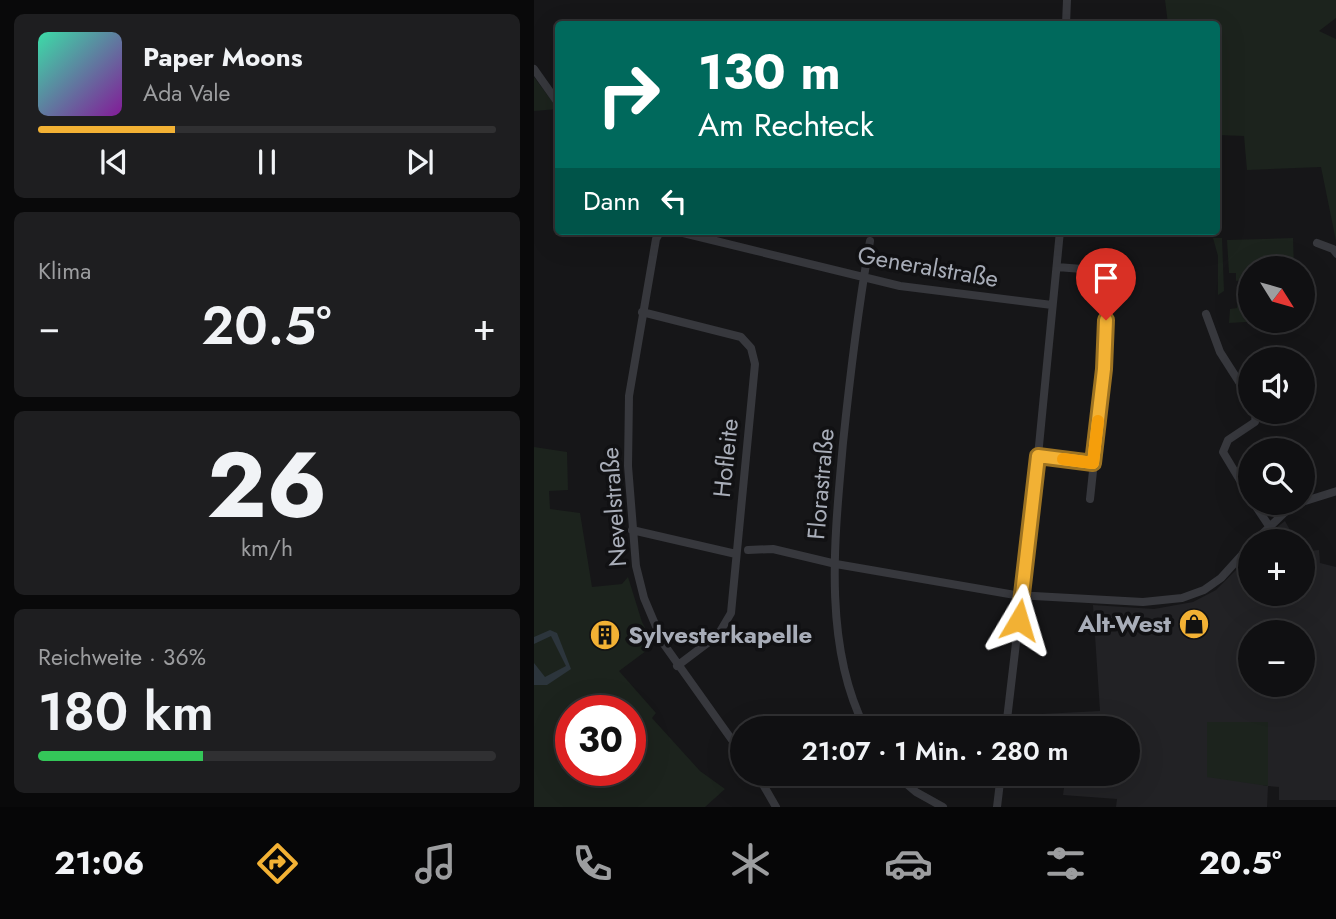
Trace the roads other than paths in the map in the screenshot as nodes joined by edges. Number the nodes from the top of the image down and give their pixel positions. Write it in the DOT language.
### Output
graph roads {
  1 [pos="1067,0"];
  2 [pos="1066,21"];
  3 [pos="534,69"];
  4 [pos="555,99"];
  5 [pos="658,235"];
  6 [pos="691,235"];
  7 [pos="1060,235"];
  8 [pos="870,242"];
  9 [pos="1317,243"];
  10 [pos="1336,254"];
  11 [pos="1057,267"];
  12 [pos="865,278"];
  13 [pos="1052,305"];
  14 [pos="642,312"];
  15 [pos="1207,314"];
  16 [pos="1238,380"];
  17 [pos="1252,424"];
  18 [pos="1038,456"];
  19 [pos="1093,463"];
  20 [pos="1238,478"];
  21 [pos="1336,491"];
  22 [pos="1315,498"];
  23 [pos="1090,499"];
  24 [pos="1262,515"];
  25 [pos="1284,515"];
  26 [pos="1269,526"];
  27 [pos="1266,529"];
  28 [pos="632,530"];
  29 [pos="748,550"];
  30 [pos="736,554"];
  31 [pos="1238,559"];
  32 [pos="836,564"];
  33 [pos="1023,594"];
  34 [pos="678,666"];
  35 [pos="861,716"];
  36 [pos="1008,716"];
  37 [pos="730,738"];
  38 [pos="764,786"];
  39 [pos="909,786"];
  40 [pos="1000,786"];
  41 [pos="776,807"];
  42 [pos="943,807"];
  43 [pos="997,807"];
  1 -- 2 [label="street"];
  3 -- 4 [label="street"];
  5 -- 14 [label="street, Nevelstraße"];
  6 -- 12 [label="street, Generalstraße"];
  7 -- 11 [label="street"];
  8 -- 12 [label="street, Florastraße"];
  9 -- 10 [label="street"];
  11 -- 13 [label="street"];
  11 -- 19 [label="street"];
  12 -- 13 [label="street, Generalstraße"];
  12 -- 32 [label="street, Florastraße"];
  13 -- 18 [label="street"];
  14 -- 28 [label="street, Nevelstraße"];
  14 -- 30 [label="street, Hofleite"];
  15 -- 16 [label="street"];
  17 -- 20 [label="street"];
  18 -- 19 [label="street"];
  18 -- 33 [label="street"];
  19 -- 23 [label="street"];
  21 -- 22 [label="street"];
  24 -- 26 [label="street"];
  25 -- 26 [label="street"];
  26 -- 27 [label="street"];
  28 -- 30 [label="street"];
  28 -- 34 [label="street, Nevelstraße"];
  29 -- 32 [label="street"];
  30 -- 34 [label="street, Hofleite"];
  31 -- 33 [label="street"];
  32 -- 33 [label="street"];
  32 -- 35 [label="street, Florastraße"];
  33 -- 36 [label="street"];
  34 -- 37 [label="street, Nevelstraße"];
  38 -- 41 [label="street"];
  39 -- 42 [label="street"];
  40 -- 43 [label="street"];
}
